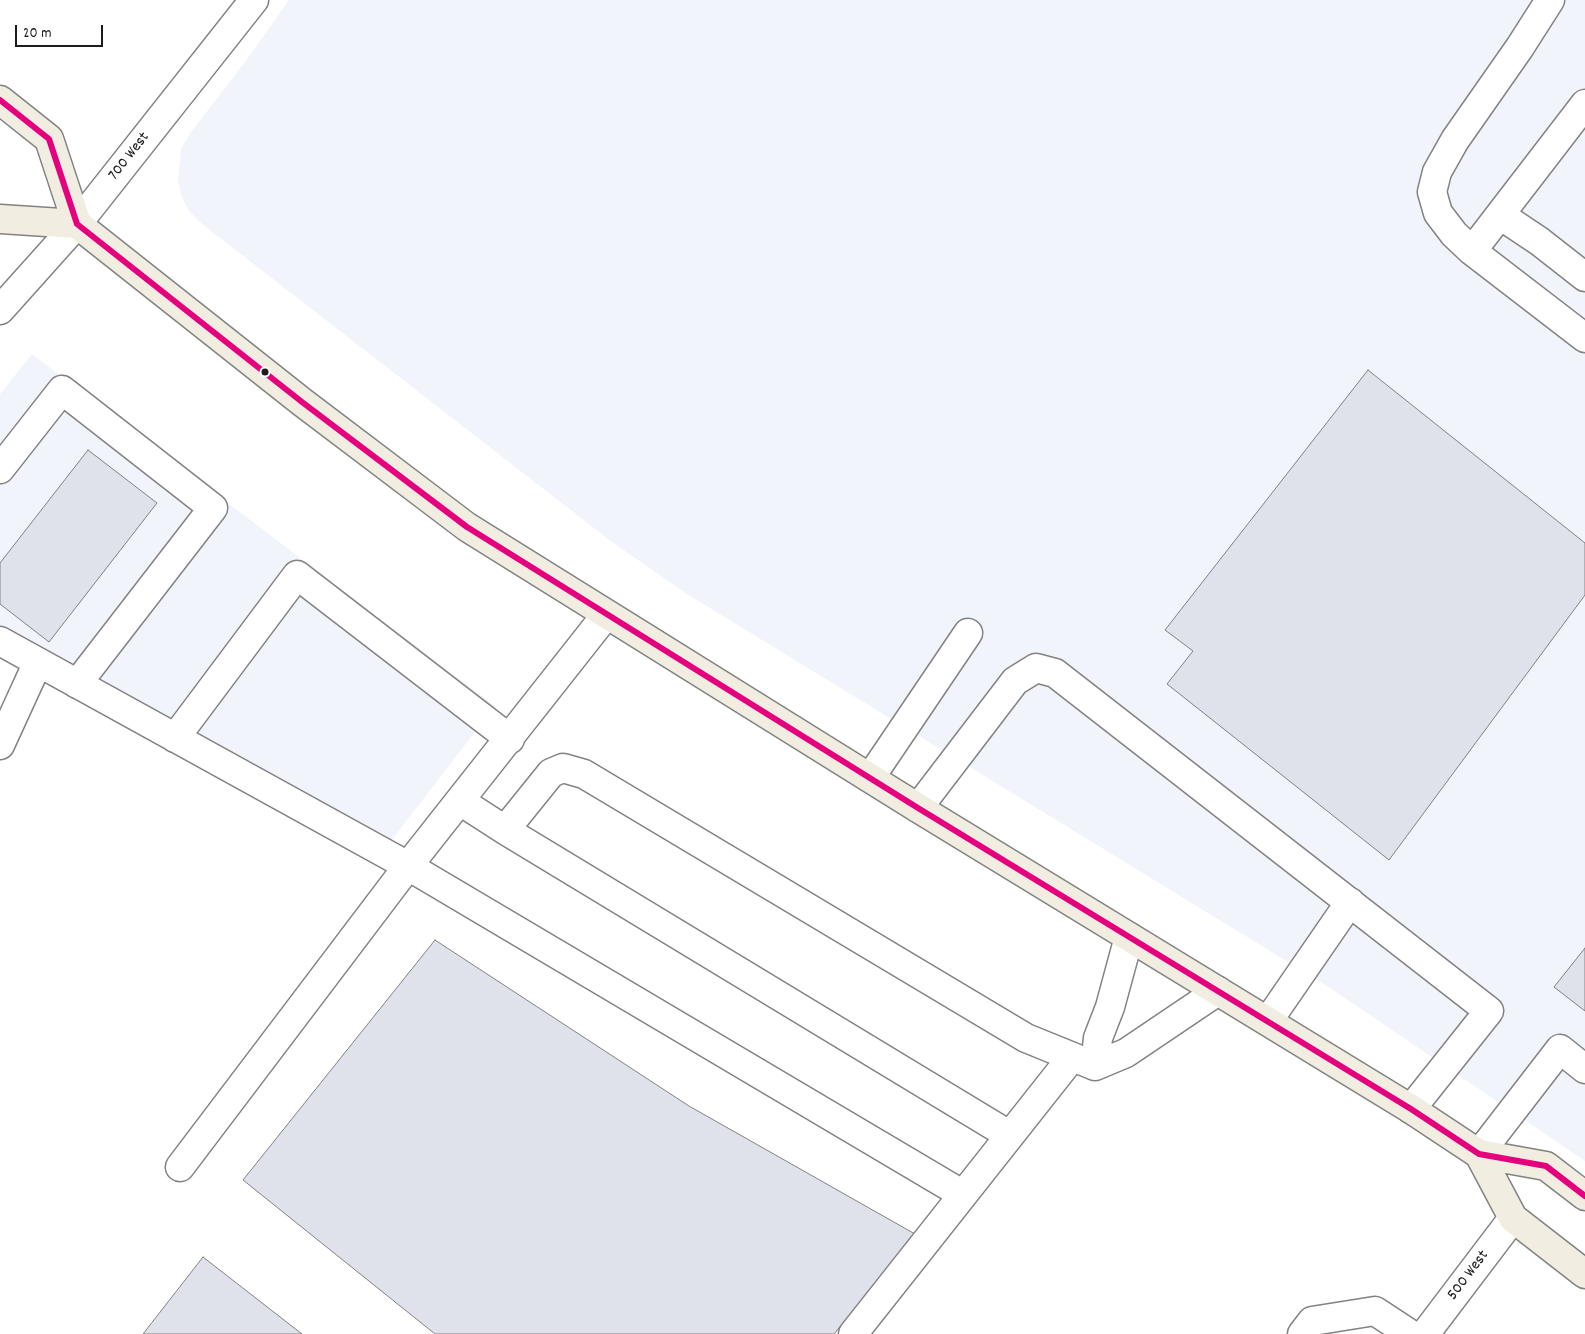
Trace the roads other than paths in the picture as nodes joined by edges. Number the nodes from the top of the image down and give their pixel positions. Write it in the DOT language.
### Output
graph roads {
  1 [pos="254,0"];
  2 [pos="1550,0"];
  3 [pos="0,100"];
  4 [pos="1585,104"];
  5 [pos="1500,215"];
  6 [pos="0,219"];
  7 [pos="77,224"];
  8 [pos="1472,251"];
  9 [pos="1585,277"];
  10 [pos="0,310"];
  11 [pos="1585,338"];
  12 [pos="0,469"];
  13 [pos="606,616"];
  14 [pos="968,634"];
  15 [pos="0,641"];
  16 [pos="38,662"];
  17 [pos="77,684"];
  18 [pos="175,738"];
  19 [pos="510,739"];
  20 [pos="0,745"];
  21 [pos="870,778"];
  22 [pos="460,800"];
  23 [pos="918,808"];
  24 [pos="505,830"];
  25 [pos="408,866"];
  26 [pos="1350,902"];
  27 [pos="1129,937"];
  28 [pos="1218,991"];
  29 [pos="1268,1021"];
  30 [pos="1084,1062"];
  31 [pos="1585,1069"];
  32 [pos="1411,1109"];
  33 [pos="1009,1134"];
  34 [pos="1479,1154"];
  35 [pos="180,1167"];
  36 [pos="962,1194"];
  37 [pos="1585,1196"];
  38 [pos="1514,1218"];
  39 [pos="1585,1274"];
  40 [pos="853,1334"];
  41 [pos="1302,1334"];
  42 [pos="1410,1334"];
  43 [pos="1425,1334"];
  1 -- 7 [label="street, 700 West"];
  2 -- 8 [label="street"];
  3 -- 7 [label="main road"];
  4 -- 5 [label="street"];
  5 -- 8 [label="street"];
  5 -- 9 [label="street"];
  6 -- 7 [label="main road"];
  7 -- 10 [label="street, 700 West"];
  7 -- 13 [label="main road"];
  8 -- 11 [label="street"];
  12 -- 17 [label="street"];
  13 -- 19 [label="street"];
  13 -- 21 [label="main road"];
  14 -- 21 [label="street"];
  15 -- 16 [label="street"];
  16 -- 17 [label="street"];
  16 -- 20 [label="street"];
  17 -- 18 [label="street"];
  18 -- 19 [label="street"];
  18 -- 25 [label="street"];
  19 -- 22 [label="street"];
  21 -- 23 [label="main road"];
  22 -- 24 [label="street"];
  22 -- 25 [label="street"];
  23 -- 26 [label="street"];
  23 -- 27 [label="main road"];
  24 -- 30 [label="street"];
  24 -- 33 [label="street"];
  25 -- 35 [label="street"];
  25 -- 36 [label="street"];
  26 -- 29 [label="street"];
  26 -- 32 [label="street"];
  27 -- 28 [label="main road"];
  27 -- 30 [label="street"];
  28 -- 29 [label="main road"];
  28 -- 30 [label="street"];
  29 -- 32 [label="main road"];
  30 -- 33 [label="street"];
  31 -- 34 [label="street"];
  32 -- 34 [label="main road"];
  33 -- 36 [label="street"];
  34 -- 37 [label="main road"];
  34 -- 38 [label="main road"];
  36 -- 40 [label="street"];
  38 -- 39 [label="main road"];
  38 -- 43 [label="street, 500 West"];
  41 -- 42 [label="street"];
}
